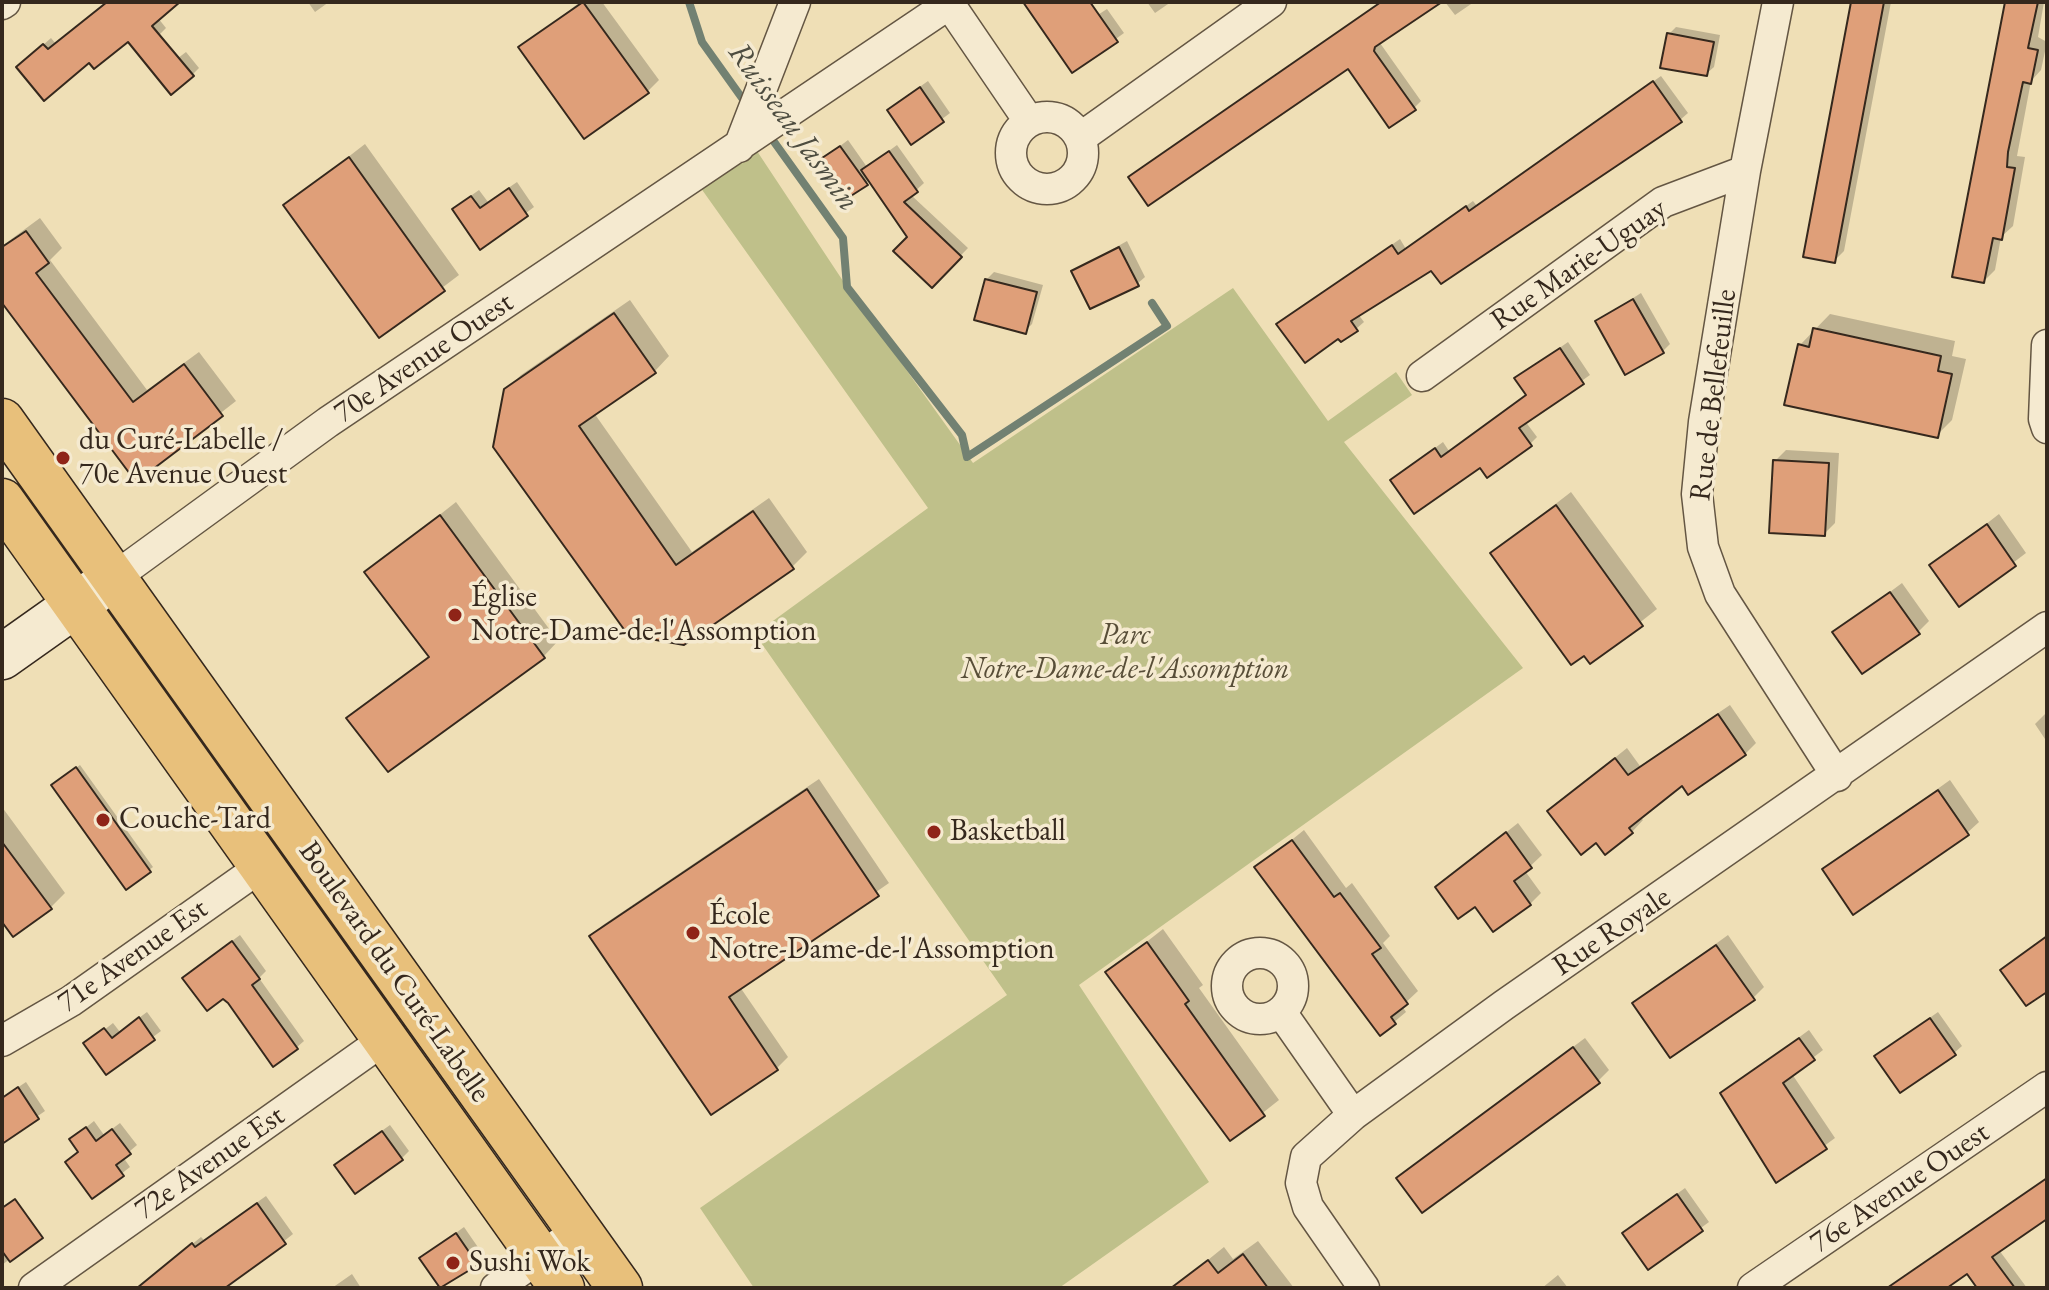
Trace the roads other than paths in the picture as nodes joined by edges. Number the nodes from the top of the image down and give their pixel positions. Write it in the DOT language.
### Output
graph roads {
  1 [pos="795,2"];
  2 [pos="1271,2"];
  3 [pos="1778,2"];
  4 [pos="948,3"];
  5 [pos="1029,121"];
  6 [pos="1080,138"];
  7 [pos="739,147"];
  8 [pos="1745,171"];
  9 [pos="2047,345"];
  10 [pos="1422,376"];
  11 [pos="2,421"];
  12 [pos="2047,428"];
  13 [pos="2,501"];
  14 [pos="115,577"];
  15 [pos="75,605"];
  16 [pos="2047,627"];
  17 [pos="2,657"];
  18 [pos="1837,776"];
  19 [pos="262,866"];
  20 [pos="1281,1012"];
  21 [pos="385,1039"];
  22 [pos="2,1041"];
  23 [pos="2047,1087"];
  24 [pos="1353,1115"];
  25 [pos="579,1230"];
  26 [pos="551,1273"];
  27 [pos="34,1288"];
  28 [pos="496,1288"];
  29 [pos="620,1288"];
  30 [pos="1364,1288"];
  31 [pos="1753,1288"];
  1 -- 7 [label="street"];
  2 -- 6 [label="street"];
  3 -- 8 [label="street, Rue de Bellefeuille"];
  4 -- 5 [label="street"];
  4 -- 7 [label="street, 70e Avenue Ouest"];
  5 -- 6 [label="street"];
  5 -- 6 [label="street"];
  7 -- 14 [label="street, 70e Avenue Ouest"];
  8 -- 10 [label="street, Rue Marie-Uguay"];
  8 -- 18 [label="street, Rue de Bellefeuille"];
  9 -- 12 [label="street"];
  11 -- 14 [label="main road, Boulevard du Curé-Labelle"];
  13 -- 15 [label="main road, Boulevard du Curé-Labelle"];
  14 -- 15 [label="street"];
  14 -- 25 [label="main road, Boulevard du Curé-Labelle"];
  15 -- 17 [label="street"];
  15 -- 19 [label="main road, Boulevard du Curé-Labelle"];
  16 -- 18 [label="street, Rue Royale"];
  18 -- 24 [label="street, Rue Royale"];
  19 -- 21 [label="main road, Boulevard du Curé-Labelle"];
  19 -- 22 [label="street, 71e Avenue Est"];
  20 -- 24 [label="street"];
  21 -- 26 [label="main road, Boulevard du Curé-Labelle"];
  21 -- 27 [label="street, 72e Avenue Est"];
  23 -- 31 [label="street, 76e Avenue Ouest"];
  24 -- 30 [label="street, Rue Royale"];
  25 -- 26 [label="street"];
  25 -- 29 [label="main road, Boulevard du Curé-Labelle"];
  26 -- 28 [label="street"];
}
